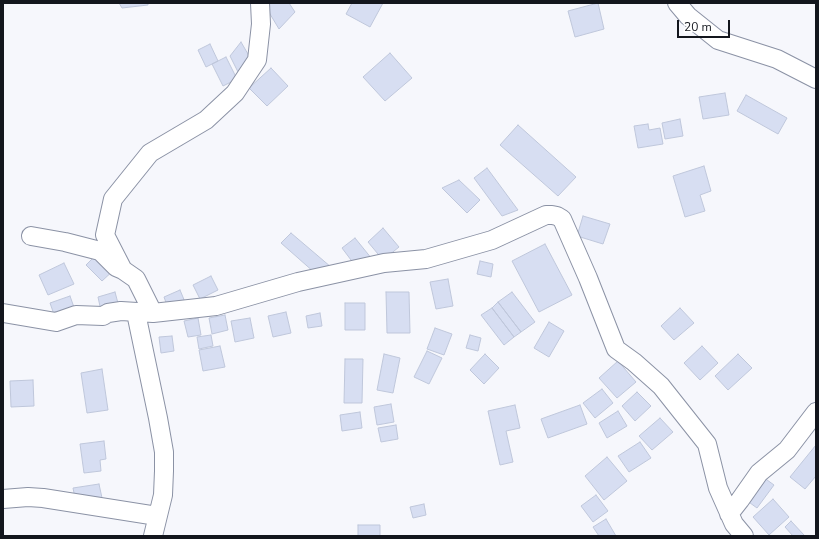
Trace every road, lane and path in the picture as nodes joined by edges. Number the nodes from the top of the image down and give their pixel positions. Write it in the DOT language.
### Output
graph roads {
  1 [pos="260,3"];
  2 [pos="685,7"];
  3 [pos="816,79"];
  4 [pos="31,236"];
  5 [pos="123,270"];
  6 [pos="3,313"];
  7 [pos="145,313"];
  8 [pos="816,412"];
  9 [pos="3,499"];
  10 [pos="729,514"];
  11 [pos="156,516"];
  12 [pos="153,536"];
  13 [pos="744,536"];
  1 -- 5 [label="street"];
  2 -- 3 [label="street"];
  4 -- 5 [label="street"];
  5 -- 7 [label="street"];
  6 -- 7 [label="street"];
  7 -- 10 [label="street"];
  7 -- 11 [label="street"];
  8 -- 10 [label="street"];
  9 -- 11 [label="street"];
  10 -- 13 [label="street"];
  11 -- 12 [label="street"];
}
